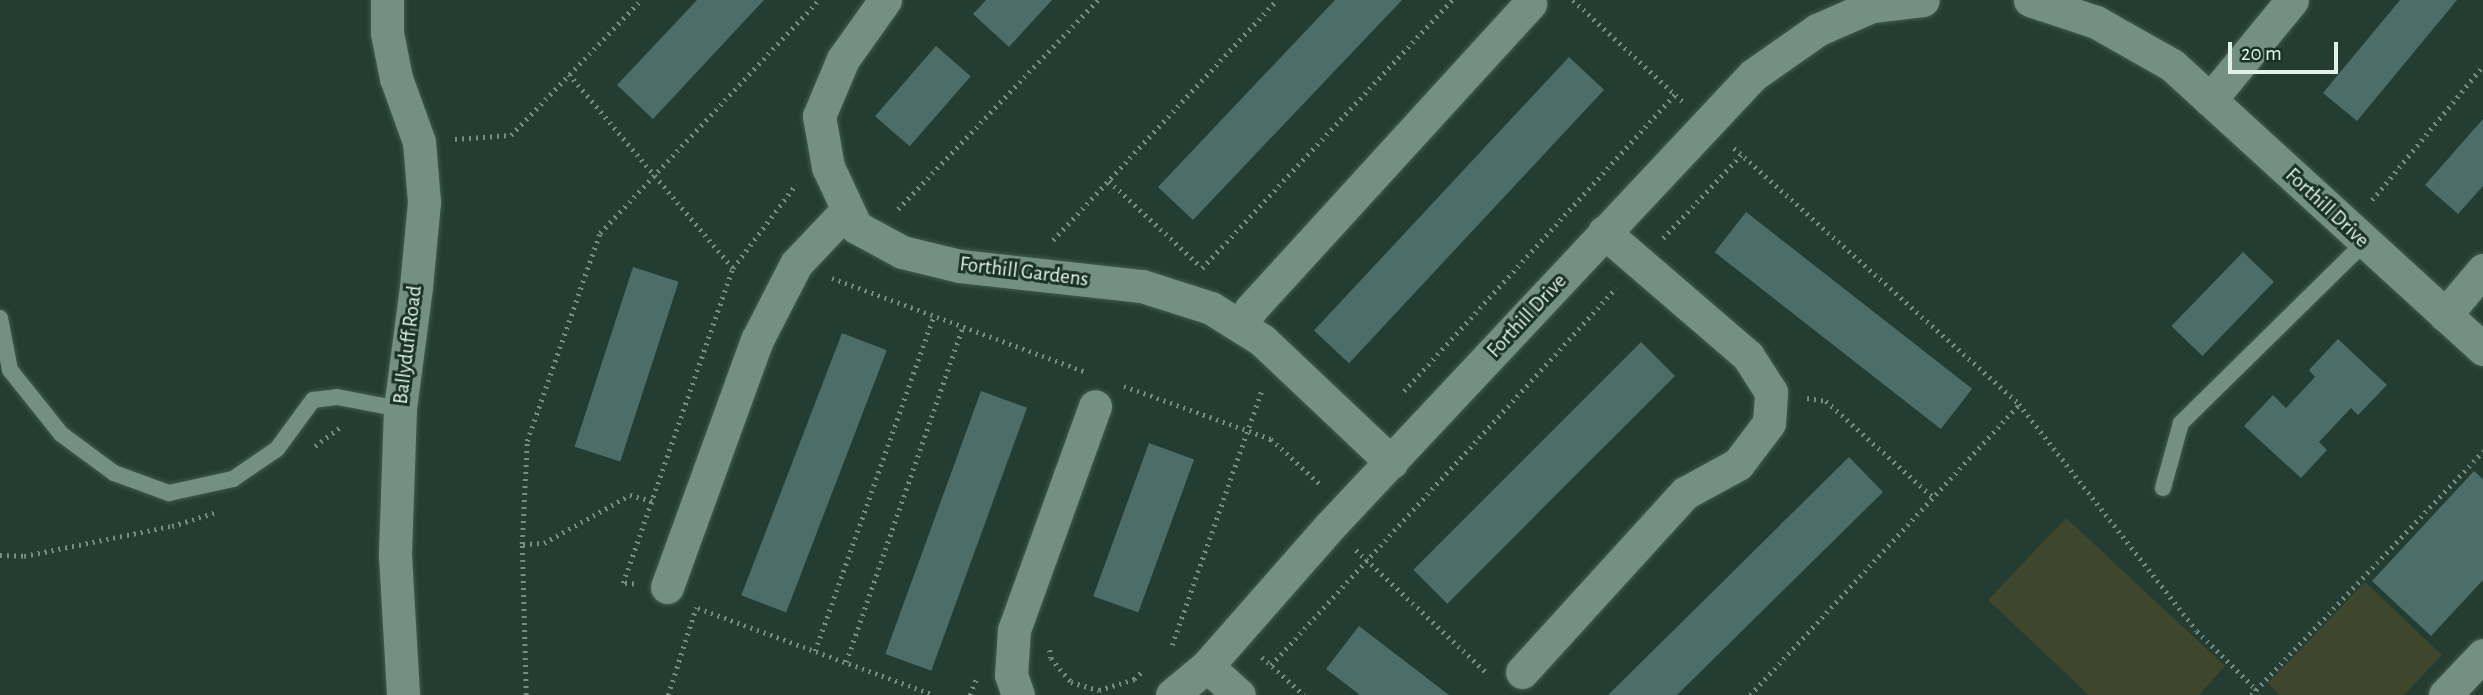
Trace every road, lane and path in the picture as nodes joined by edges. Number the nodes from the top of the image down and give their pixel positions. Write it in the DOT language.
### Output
graph roads {
  1 [pos="387,0"];
  2 [pos="641,0"];
  3 [pos="819,0"];
  4 [pos="885,0"];
  5 [pos="1098,0"];
  6 [pos="1277,0"];
  7 [pos="1452,0"];
  8 [pos="1573,0"];
  9 [pos="1923,0"];
  10 [pos="2030,0"];
  11 [pos="2292,0"];
  12 [pos="1530,3"];
  13 [pos="2483,66"];
  14 [pos="569,74"];
  15 [pos="2210,100"];
  16 [pos="1707,123"];
  17 [pos="419,142"];
  18 [pos="1741,155"];
  19 [pos="654,175"];
  20 [pos="1108,181"];
  21 [pos="847,211"];
  22 [pos="1604,232"];
  23 [pos="2357,235"];
  24 [pos="872,236"];
  25 [pos="1640,262"];
  26 [pos="796,264"];
  27 [pos="733,268"];
  28 [pos="1202,268"];
  29 [pos="2483,270"];
  30 [pos="1033,273"];
  31 [pos="1177,295"];
  32 [pos="933,315"];
  33 [pos="2445,316"];
  34 [pos="1245,317"];
  35 [pos="0,318"];
  36 [pos="963,326"];
  37 [pos="2483,348"];
  38 [pos="1275,352"];
  39 [pos="1102,388"];
  40 [pos="1771,392"];
  41 [pos="2019,404"];
  42 [pos="400,409"];
  43 [pos="1247,430"];
  44 [pos="2483,452"];
  45 [pos="1391,462"];
  46 [pos="1320,484"];
  47 [pos="2163,488"];
  48 [pos="1933,497"];
  49 [pos="652,501"];
  50 [pos="1330,526"];
  51 [pos="523,544"];
  52 [pos="633,555"];
  53 [pos="1366,559"];
  54 [pos="623,583"];
  55 [pos="667,587"];
  56 [pos="698,608"];
  57 [pos="1236,632"];
  58 [pos="1172,645"];
  59 [pos="815,651"];
  60 [pos="2483,655"];
  61 [pos="846,662"];
  62 [pos="1271,665"];
  63 [pos="1207,666"];
  64 [pos="1508,676"];
  65 [pos="2254,693"];
  66 [pos="403,695"];
  67 [pos="526,695"];
  68 [pos="934,695"];
  69 [pos="1018,695"];
  70 [pos="1172,695"];
  71 [pos="1239,695"];
  72 [pos="1304,695"];
  73 [pos="1750,695"];
  74 [pos="2445,695"];
  1 -- 17 [label="street, Ballyduff Road"];
  2 -- 14 [label="path"];
  3 -- 19 [label="path"];
  4 -- 21 [label="street, Forthill Gardens"];
  5 -- 24 [label="path"];
  6 -- 20 [label="path"];
  7 -- 28 [label="path"];
  8 -- 16 [label="path"];
  9 -- 16 [label="street, Forthill Drive"];
  10 -- 15 [label="street, Forthill Drive"];
  11 -- 15 [label="street"];
  12 -- 34 [label="street"];
  13 -- 23 [label="path"];
  14 -- 17 [label="path"];
  14 -- 19 [label="path"];
  15 -- 23 [label="street, Forthill Drive"];
  16 -- 18 [label="path"];
  16 -- 22 [label="street, Forthill Drive"];
  17 -- 42 [label="street, Ballyduff Road"];
  18 -- 25 [label="path"];
  18 -- 41 [label="path"];
  19 -- 27 [label="path"];
  19 -- 51 [label="path"];
  20 -- 28 [label="path"];
  20 -- 30 [label="path"];
  21 -- 24 [label="street, Forthill Gardens"];
  21 -- 26 [label="street"];
  22 -- 25 [label="street"];
  22 -- 45 [label="street, Forthill Drive"];
  23 -- 33 [label="street, Forthill Drive"];
  23 -- 47 [label="lane"];
  24 -- 30 [label="street, Forthill Gardens"];
  25 -- 40 [label="street"];
  25 -- 53 [label="path"];
  26 -- 32 [label="path"];
  26 -- 55 [label="street"];
  28 -- 31 [label="path"];
  28 -- 34 [label="path"];
  29 -- 33 [label="street"];
  30 -- 31 [label="street, Forthill Gardens"];
  31 -- 34 [label="street, Forthill Gardens"];
  32 -- 36 [label="path"];
  32 -- 59 [label="path"];
  33 -- 37 [label="street, Forthill Drive"];
  34 -- 38 [label="street, Forthill Gardens"];
  35 -- 42 [label="lane"];
  36 -- 39 [label="path"];
  36 -- 61 [label="path"];
  38 -- 43 [label="path"];
  38 -- 45 [label="street, Forthill Gardens"];
  39 -- 43 [label="path"];
  39 -- 69 [label="street"];
  40 -- 48 [label="path"];
  40 -- 64 [label="street"];
  41 -- 48 [label="path"];
  41 -- 65 [label="path"];
  42 -- 66 [label="street, Ballyduff Road"];
  43 -- 46 [label="path"];
  43 -- 58 [label="path"];
  44 -- 65 [label="path"];
  45 -- 50 [label="street, Forthill Drive"];
  48 -- 73 [label="path"];
  49 -- 51 [label="path"];
  50 -- 53 [label="path"];
  50 -- 57 [label="street, Forthill Drive"];
  51 -- 67 [label="path"];
  52 -- 54 [label="path"];
  53 -- 62 [label="path"];
  53 -- 64 [label="path"];
  56 -- 59 [label="path"];
  57 -- 62 [label="path"];
  57 -- 63 [label="street, Forthill Drive"];
  59 -- 61 [label="path"];
  60 -- 74 [label="street"];
  61 -- 68 [label="path"];
  62 -- 72 [label="path"];
  63 -- 70 [label="street, Forthill Drive"];
  63 -- 71 [label="street"];
}
